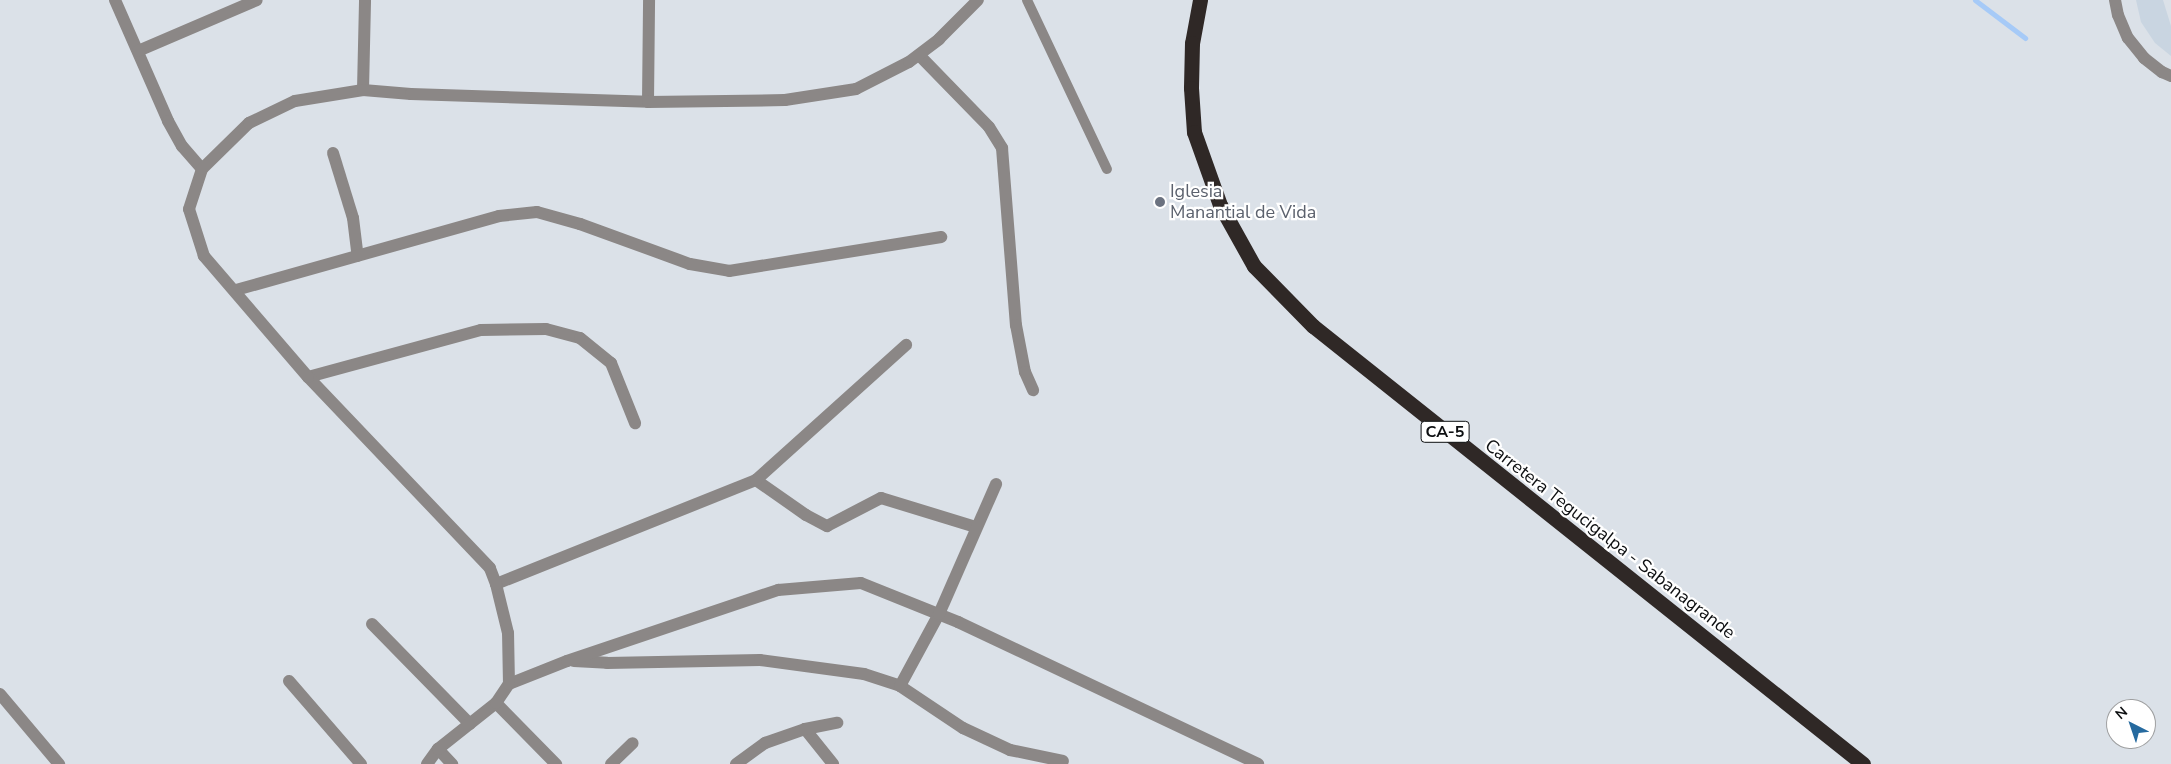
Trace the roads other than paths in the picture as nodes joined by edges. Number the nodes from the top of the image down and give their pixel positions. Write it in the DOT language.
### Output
graph roads {
  1 [pos="116,0"];
  2 [pos="257,0"];
  3 [pos="365,0"];
  4 [pos="649,0"];
  5 [pos="978,0"];
  6 [pos="1027,0"];
  7 [pos="1200,0"];
  8 [pos="2115,0"];
  9 [pos="138,50"];
  10 [pos="919,55"];
  11 [pos="2171,76"];
  12 [pos="363,90"];
  13 [pos="648,102"];
  14 [pos="333,153"];
  15 [pos="202,169"];
  16 [pos="1108,169"];
  17 [pos="941,237"];
  18 [pos="358,256"];
  19 [pos="236,290"];
  20 [pos="906,345"];
  21 [pos="308,377"];
  22 [pos="1034,390"];
  23 [pos="635,423"];
  24 [pos="756,480"];
  25 [pos="996,484"];
  26 [pos="976,527"];
  27 [pos="496,584"];
  28 [pos="939,614"];
  29 [pos="372,624"];
  30 [pos="567,661"];
  31 [pos="290,681"];
  32 [pos="509,684"];
  33 [pos="900,686"];
  34 [pos="2,701"];
  35 [pos="496,703"];
  36 [pos="837,723"];
  37 [pos="470,724"];
  38 [pos="806,730"];
  39 [pos="633,743"];
  40 [pos="438,749"];
  41 [pos="1063,761"];
  42 [pos="1255,763"];
  43 [pos="59,764"];
  44 [pos="361,764"];
  45 [pos="427,764"];
  46 [pos="452,764"];
  47 [pos="556,764"];
  48 [pos="611,764"];
  49 [pos="736,764"];
  50 [pos="833,764"];
  51 [pos="1863,764"];
  1 -- 9 [label="street"];
  2 -- 9 [label="street"];
  3 -- 12 [label="street"];
  4 -- 13 [label="street"];
  5 -- 10 [label="street"];
  6 -- 16 [label="lane"];
  7 -- 51 [label="highway, Carretera Tegucigalpa - Sabanagrande / CA-5"];
  8 -- 11 [label="street"];
  9 -- 15 [label="street"];
  10 -- 13 [label="street"];
  10 -- 22 [label="street"];
  12 -- 13 [label="street"];
  12 -- 15 [label="street"];
  14 -- 18 [label="street"];
  15 -- 19 [label="street"];
  17 -- 18 [label="street"];
  18 -- 19 [label="street"];
  19 -- 21 [label="street"];
  20 -- 24 [label="street"];
  21 -- 23 [label="street"];
  21 -- 27 [label="street"];
  24 -- 26 [label="street"];
  24 -- 27 [label="street"];
  25 -- 26 [label="street"];
  26 -- 28 [label="street"];
  27 -- 32 [label="street"];
  28 -- 30 [label="street"];
  28 -- 33 [label="street"];
  28 -- 42 [label="street"];
  29 -- 37 [label="street"];
  30 -- 32 [label="street"];
  30 -- 33 [label="street"];
  31 -- 44 [label="street"];
  32 -- 35 [label="street"];
  33 -- 41 [label="street"];
  34 -- 43 [label="street"];
  35 -- 37 [label="street"];
  35 -- 47 [label="street"];
  36 -- 38 [label="street"];
  37 -- 40 [label="street"];
  38 -- 49 [label="street"];
  38 -- 50 [label="street"];
  39 -- 48 [label="street"];
  40 -- 45 [label="street"];
  40 -- 46 [label="street"];
}
